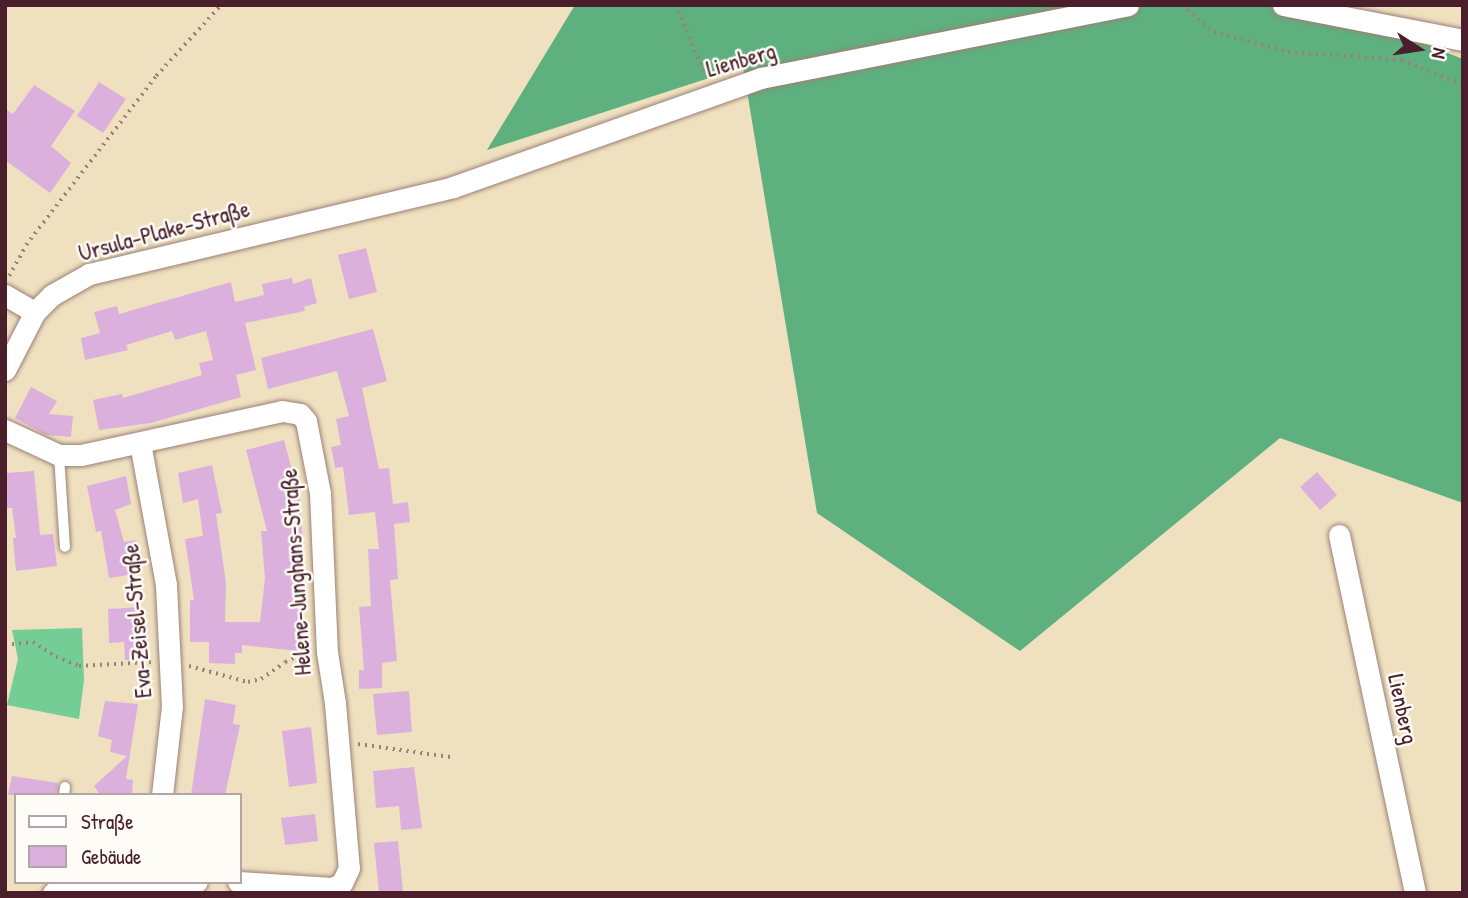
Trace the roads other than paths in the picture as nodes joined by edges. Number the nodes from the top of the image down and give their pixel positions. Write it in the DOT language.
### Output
graph roads {
  1 [pos="1128,5"];
  2 [pos="1283,5"];
  3 [pos="1463,40"];
  4 [pos="378,203"];
  5 [pos="5,295"];
  6 [pos="35,312"];
  7 [pos="5,370"];
  8 [pos="5,430"];
  9 [pos="140,443"];
  10 [pos="59,454"];
  11 [pos="1339,536"];
  12 [pos="65,547"];
  13 [pos="162,793"];
  14 [pos="242,882"];
  15 [pos="143,884"];
  16 [pos="51,893"];
  17 [pos="1415,893"];
  1 -- 4 [label="street, Lienberg"];
  2 -- 3 [label="street"];
  4 -- 6 [label="street, Ursula-Plake-Straße"];
  5 -- 6 [label="street"];
  6 -- 7 [label="street, Ursula-Plake-Straße"];
  8 -- 10 [label="street, Helene-Junghans-Straße"];
  9 -- 10 [label="street, Helene-Junghans-Straße"];
  9 -- 13 [label="street, Eva-Zeisel-Straße"];
  9 -- 14 [label="street, Helene-Junghans-Straße"];
  10 -- 12 [label="lane"];
  11 -- 17 [label="street, Lienberg"];
  15 -- 16 [label="street"];
}
